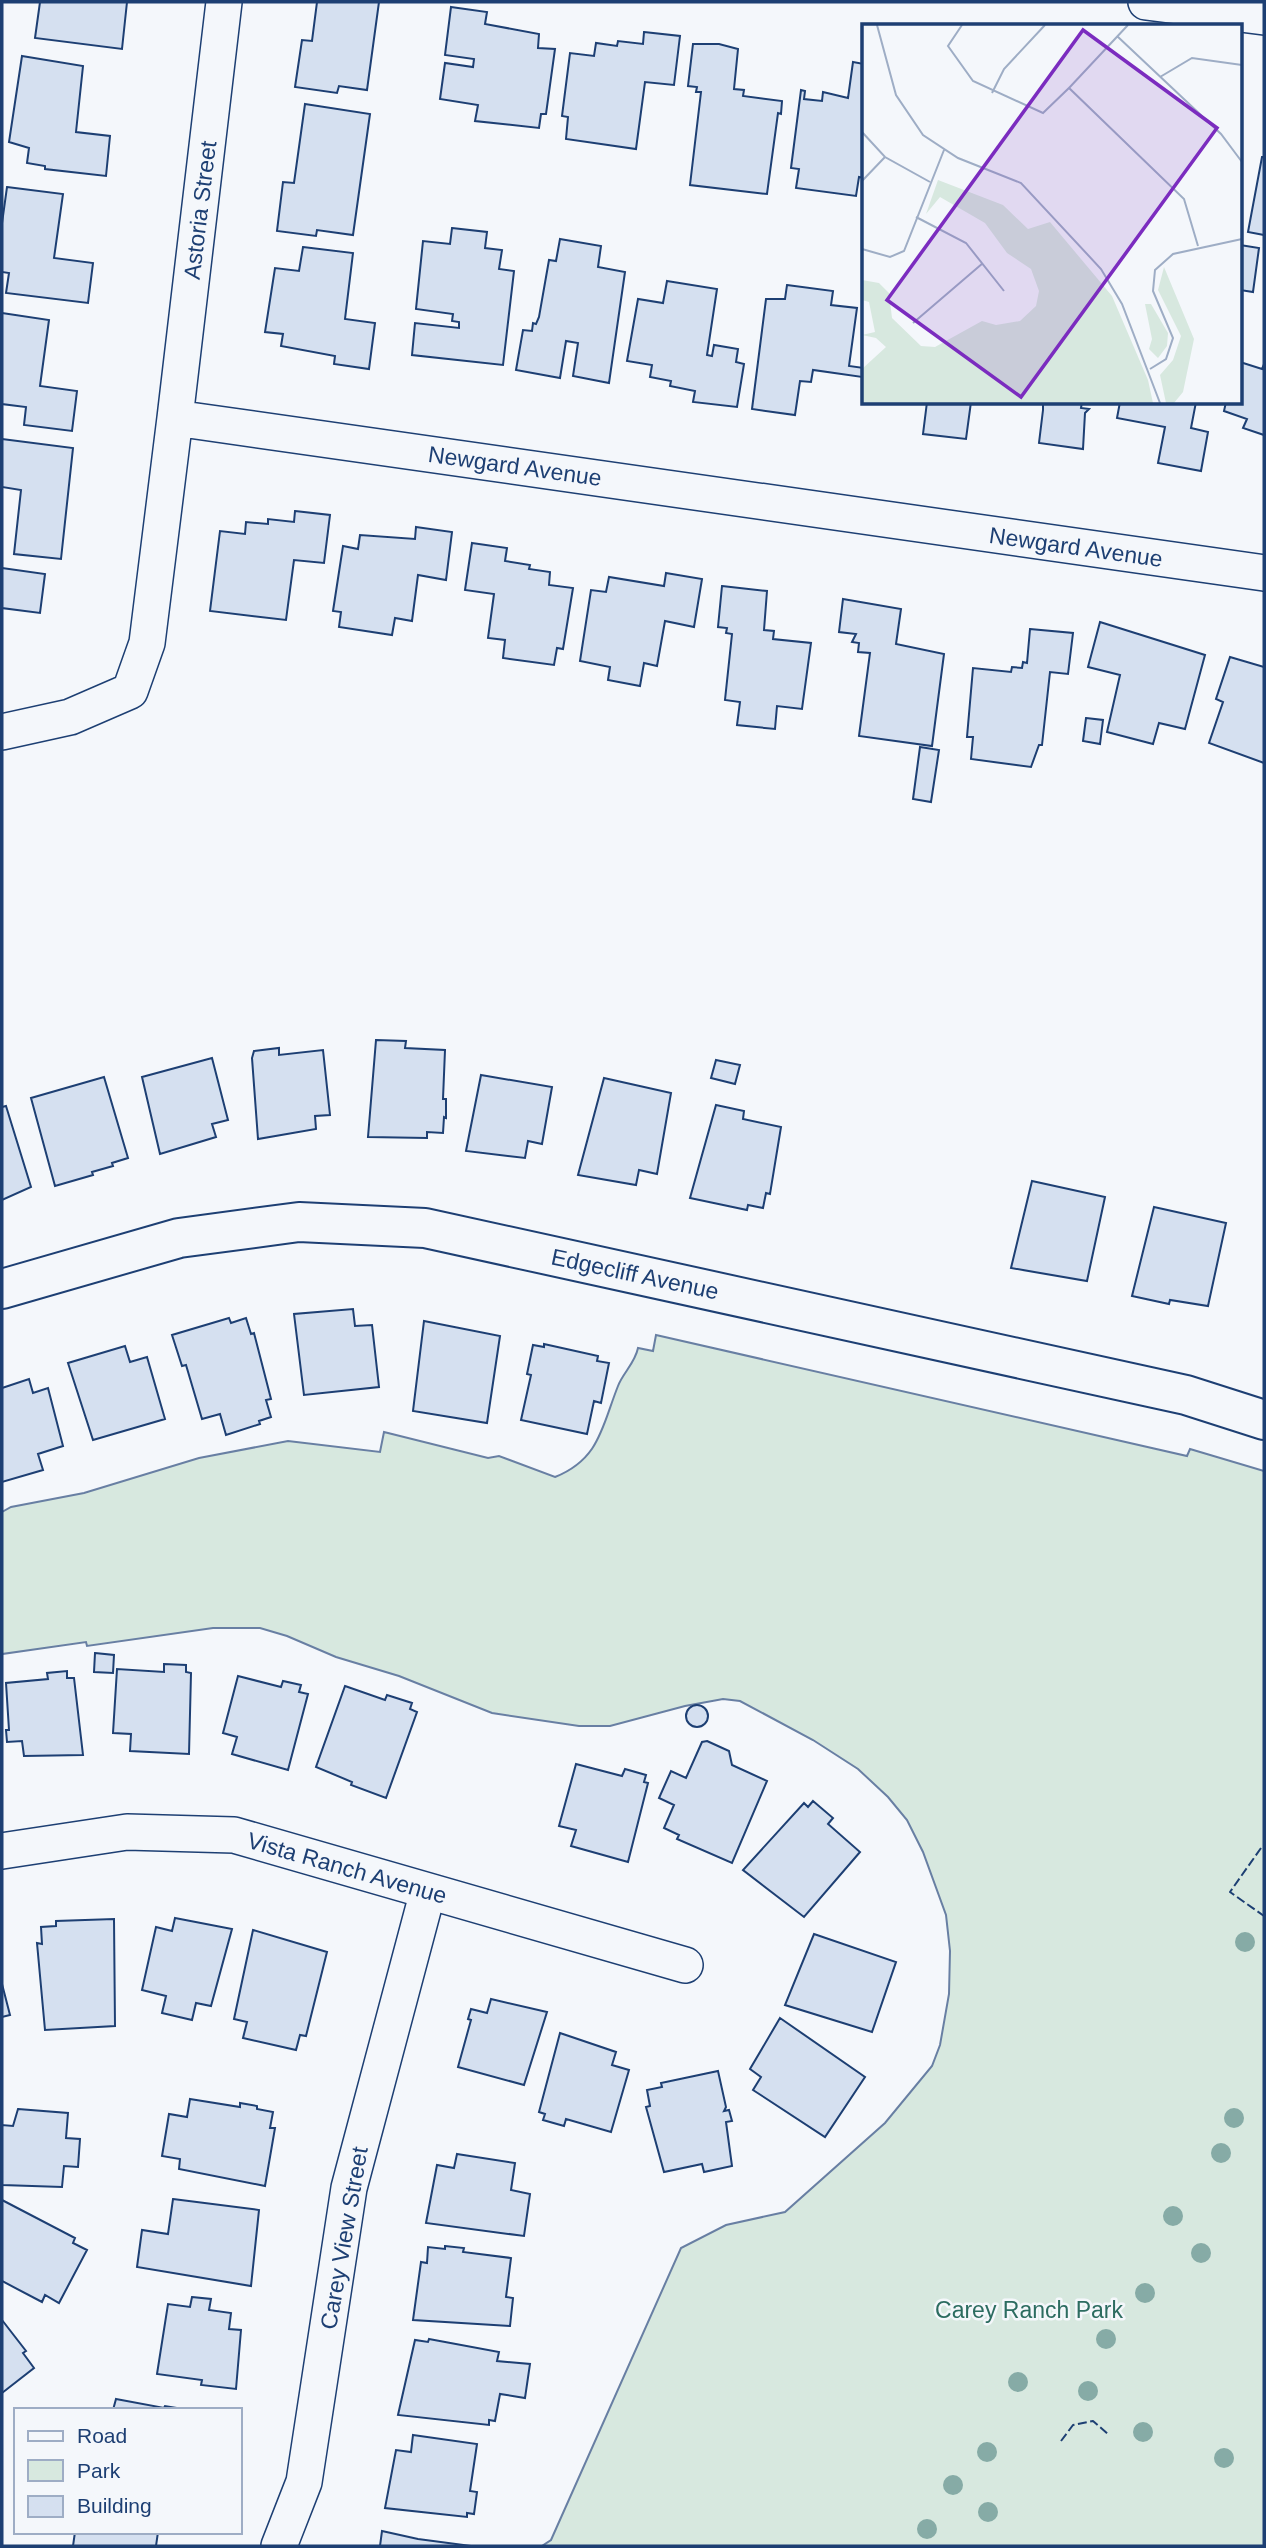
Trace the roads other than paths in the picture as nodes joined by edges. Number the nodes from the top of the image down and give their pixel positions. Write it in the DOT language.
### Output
graph roads {
  1 [pos="224,2"];
  2 [pos="1146,2"];
  3 [pos="1264,17"];
  4 [pos="175,418"];
  5 [pos="1264,573"];
  6 [pos="2,732"];
  7 [pos="2,1289"];
  8 [pos="1264,1420"];
  9 [pos="2,1851"];
  10 [pos="428,1891"];
  11 [pos="685,1965"];
  12 [pos="279,2546"];
  1 -- 4 [label="street, Astoria Street"];
  2 -- 3 [label="street"];
  4 -- 5 [label="street, Newgard Avenue"];
  4 -- 6 [label="street"];
  7 -- 8 [label="street, Edgecliff Avenue"];
  9 -- 10 [label="street, Vista Ranch Avenue"];
  10 -- 11 [label="street, Vista Ranch Avenue"];
  10 -- 12 [label="street, Carey View Street"];
}
